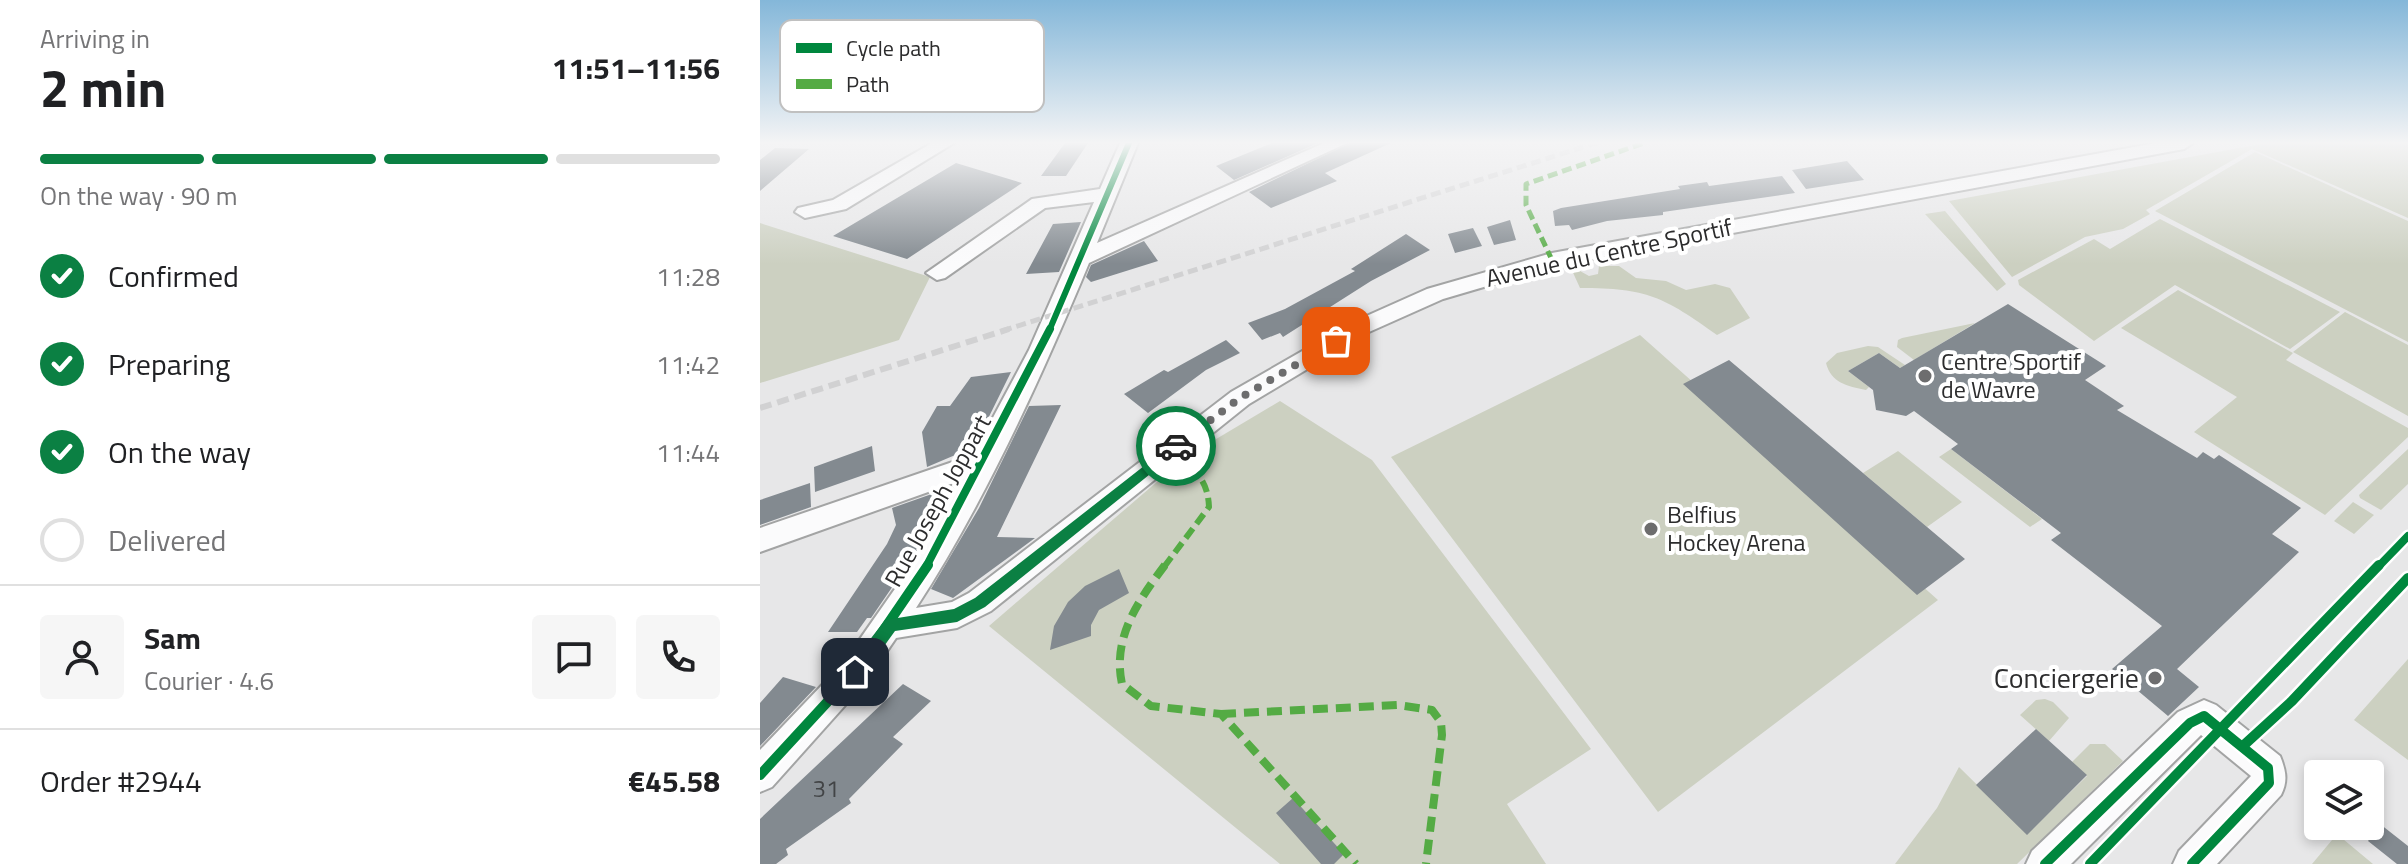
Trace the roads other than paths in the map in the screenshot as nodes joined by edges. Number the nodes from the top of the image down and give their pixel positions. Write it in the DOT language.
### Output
graph roads {
  1 [pos="876,183"];
  2 [pos="1111,183"];
  3 [pos="1248,183"];
  4 [pos="1966,183"];
  5 [pos="1106,194"];
  6 [pos="805,212"];
  7 [pos="1082,258"];
  8 [pos="937,273"];
  9 [pos="985,461"];
  10 [pos="760,540"];
  11 [pos="890,625"];
  12 [pos="760,775"];
  13 [pos="2045,864"];
  14 [pos="2192,864"];
  1 -- 6 [label="street"];
  2 -- 5 [label="street, Rue Joseph Joppart"];
  3 -- 7 [label="street"];
  4 -- 11 [label="street, Avenue du Centre Sportif"];
  5 -- 7 [label="street, Rue Joseph Joppart"];
  5 -- 8 [label="street"];
  7 -- 9 [label="street, Rue Joseph Joppart"];
  9 -- 10 [label="street"];
  9 -- 11 [label="street, Rue Joseph Joppart"];
  11 -- 12 [label="street, Rue Joseph Joppart"];
  13 -- 14 [label="street"];
}
